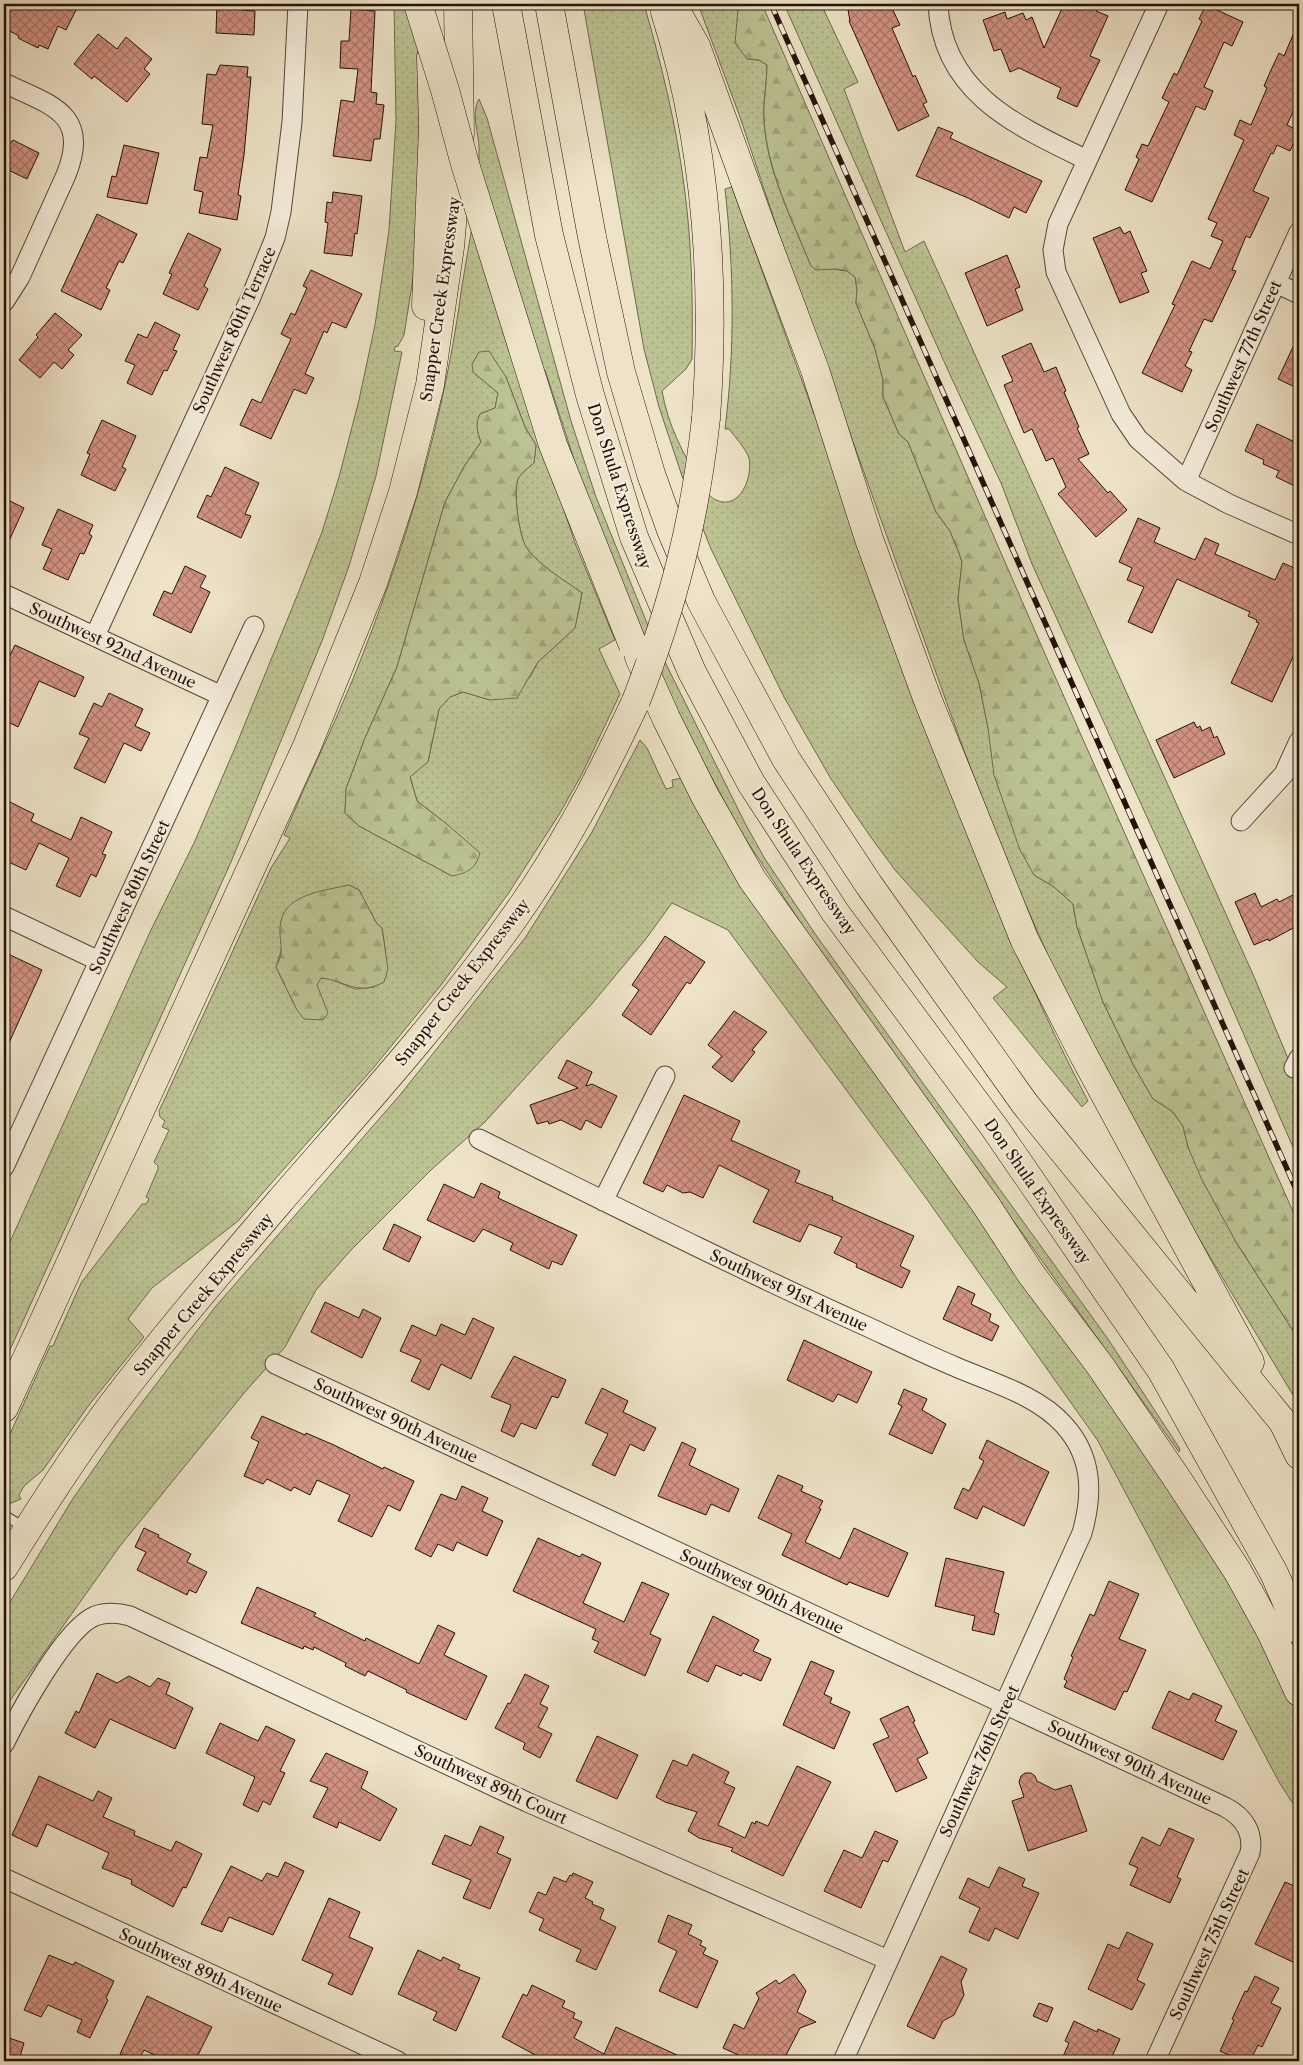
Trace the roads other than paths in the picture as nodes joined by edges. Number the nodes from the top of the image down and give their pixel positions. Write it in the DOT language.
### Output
graph roads {
  1 [pos="298,4"];
  2 [pos="418,4"];
  3 [pos="426,4"];
  4 [pos="458,4"];
  5 [pos="506,4"];
  6 [pos="549,4"];
  7 [pos="663,4"];
  8 [pos="672,4"];
  9 [pos="938,4"];
  10 [pos="1159,4"];
  11 [pos="4,83"];
  12 [pos="1087,160"];
  13 [pos="1299,232"];
  14 [pos="1276,283"];
  15 [pos="1299,294"];
  16 [pos="4,302"];
  17 [pos="430,385"];
  18 [pos="1186,481"];
  19 [pos="1299,535"];
  20 [pos="4,594"];
  21 [pos="254,626"];
  22 [pos="95,636"];
  23 [pos="222,696"];
  24 [pos="1299,741"];
  25 [pos="1241,821"];
  26 [pos="4,916"];
  27 [pos="99,961"];
  28 [pos="664,1076"];
  29 [pos="479,1140"];
  30 [pos="4,1167"];
  31 [pos="603,1201"];
  32 [pos="275,1364"];
  33 [pos="4,1408"];
  34 [pos="1283,1422"];
  35 [pos="1084,1455"];
  36 [pos="1299,1455"];
  37 [pos="4,1514"];
  38 [pos="27,1529"];
  39 [pos="4,1567"];
  40 [pos="1299,1630"];
  41 [pos="1299,1692"];
  42 [pos="1005,1704"];
  43 [pos="4,1744"];
  44 [pos="1246,1824"];
  45 [pos="4,1878"];
  46 [pos="888,1960"];
  47 [pos="398,2061"];
  48 [pos="843,2061"];
  49 [pos="1155,2061"];
  1 -- 22 [label="street, Southwest 80th Terrace"];
  2 -- 41 [label="highway, bridge"];
  3 -- 17 [label="highway"];
  4 -- 17 [label="highway, Snapper Creek Expressway"];
  5 -- 40 [label="highway, Don Shula Expressway"];
  6 -- 34 [label="highway, Don Shula Expressway"];
  7 -- 38 [label="highway, Snapper Creek Expressway, bridge"];
  8 -- 34 [label="highway"];
  9 -- 12 [label="street"];
  10 -- 12 [label="street"];
  11 -- 16 [label="street"];
  12 -- 18 [label="street"];
  13 -- 14 [label="street, Southwest 77th Street"];
  14 -- 15 [label="street"];
  14 -- 18 [label="street, Southwest 77th Street"];
  17 -- 33 [label="highway, Snapper Creek Expressway"];
  18 -- 19 [label="street"];
  20 -- 22 [label="street, Southwest 92nd Avenue"];
  21 -- 23 [label="street, Southwest 80th Street"];
  22 -- 23 [label="street, Southwest 92nd Avenue"];
  23 -- 27 [label="street, Southwest 80th Street"];
  24 -- 25 [label="street"];
  26 -- 27 [label="street"];
  27 -- 30 [label="street, Southwest 80th Street"];
  28 -- 31 [label="street"];
  29 -- 31 [label="street, Southwest 91st Avenue"];
  31 -- 35 [label="street, Southwest 91st Avenue"];
  32 -- 42 [label="street, Southwest 90th Avenue"];
  34 -- 36 [label="highway, Don Shula Expressway"];
  35 -- 42 [label="street, Southwest 76th Street"];
  37 -- 38 [label="lane"];
  38 -- 39 [label="highway, Snapper Creek Expressway"];
  42 -- 44 [label="street, Southwest 90th Avenue"];
  42 -- 46 [label="street, Southwest 76th Street"];
  43 -- 46 [label="street, Southwest 89th Court"];
  44 -- 49 [label="street, Southwest 75th Street"];
  45 -- 47 [label="street, Southwest 89th Avenue"];
  46 -- 48 [label="street, Southwest 76th Street"];
}
